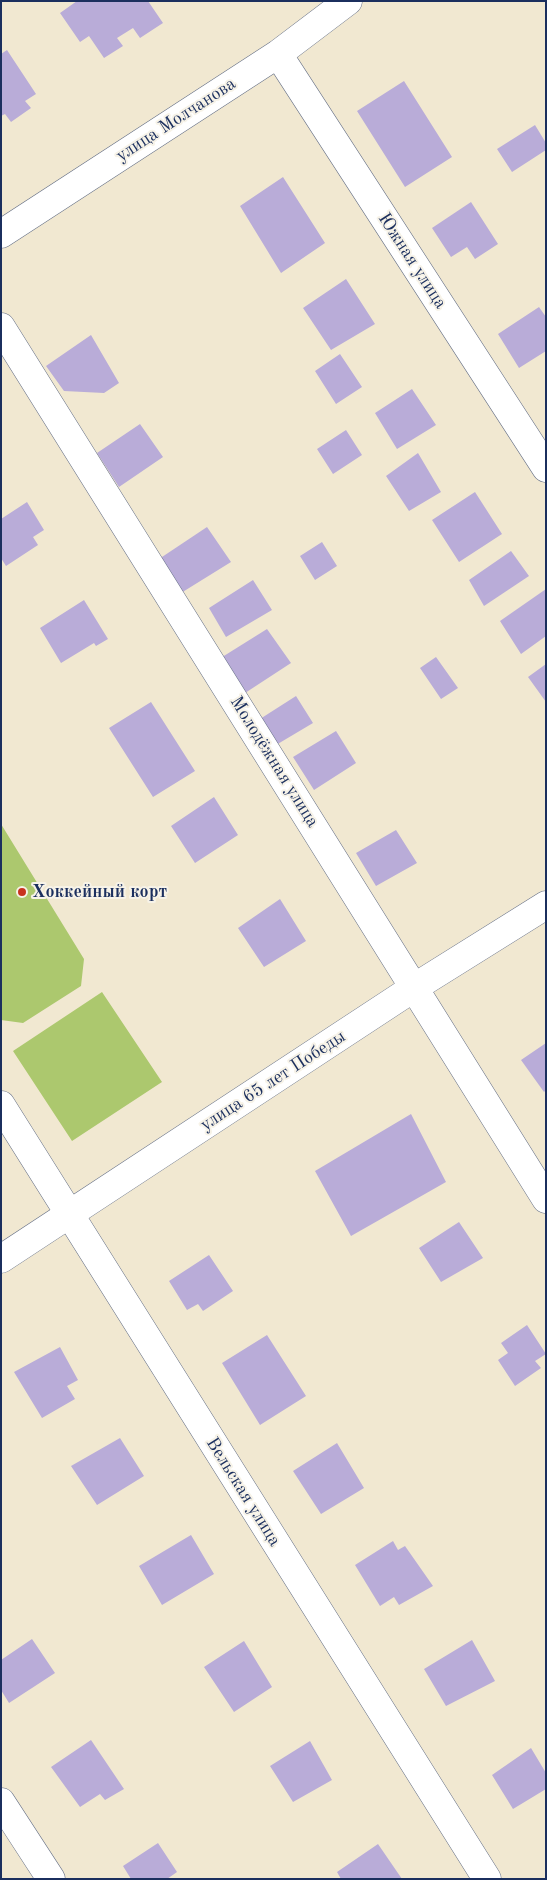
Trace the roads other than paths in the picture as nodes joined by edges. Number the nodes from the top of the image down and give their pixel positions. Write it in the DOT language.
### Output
graph roads {
  1 [pos="348,1"];
  2 [pos="278,54"];
  3 [pos="1,234"];
  4 [pos="1,327"];
  5 [pos="546,468"];
  6 [pos="546,905"];
  7 [pos="415,987"];
  8 [pos="1,1104"];
  9 [pos="546,1199"];
  10 [pos="69,1216"];
  11 [pos="1,1259"];
  12 [pos="1,1802"];
  13 [pos="50,1879"];
  14 [pos="487,1879"];
  1 -- 2 [label="street, улица Молчанова"];
  2 -- 3 [label="street, улица Молчанова"];
  2 -- 5 [label="street, Южная улица"];
  4 -- 7 [label="street, Молодёжная улица"];
  6 -- 7 [label="street, улица 65 лет Победы"];
  7 -- 9 [label="street, Молодёжная улица"];
  7 -- 10 [label="street, улица 65 лет Победы"];
  8 -- 10 [label="street, Вельская улица"];
  10 -- 11 [label="street, улица 65 лет Победы"];
  10 -- 14 [label="street, Вельская улица"];
  12 -- 13 [label="street"];
}
